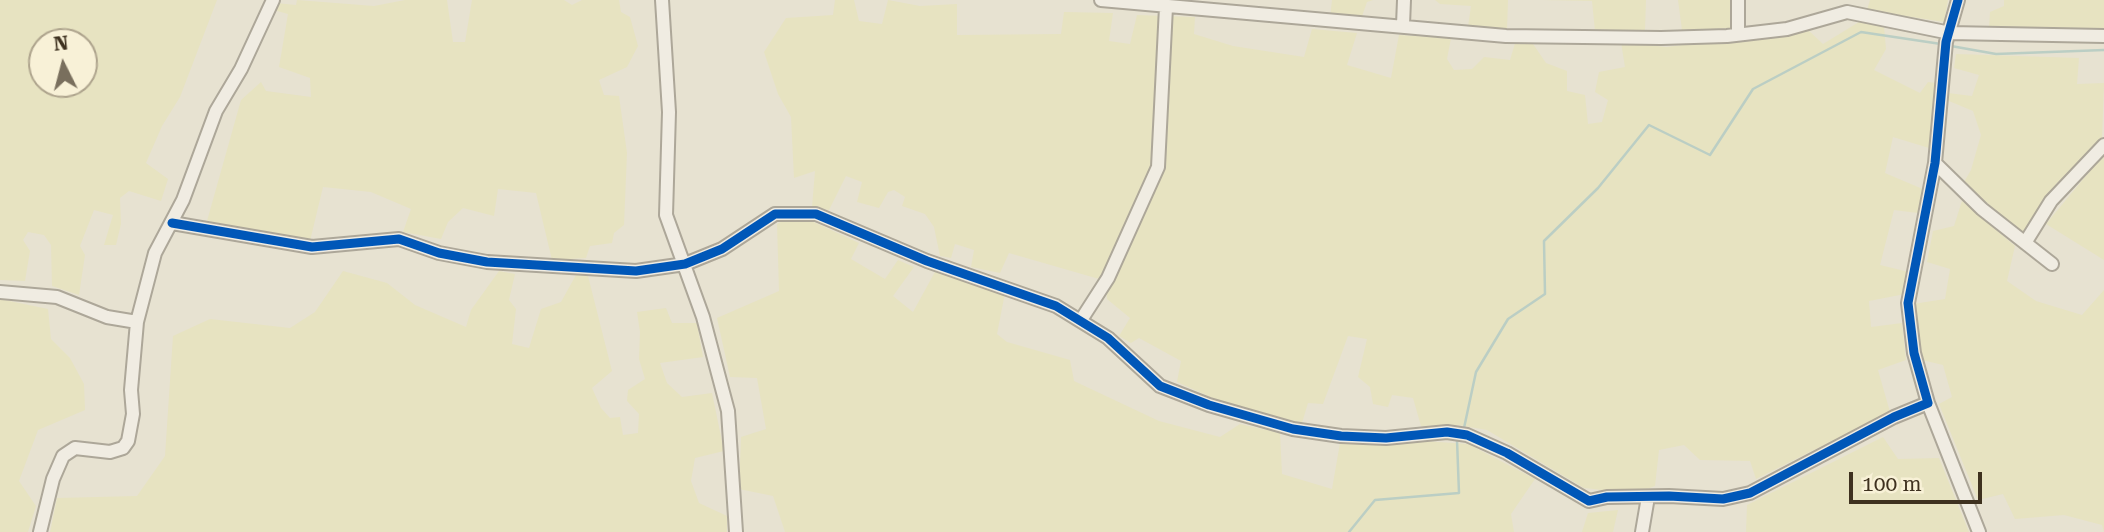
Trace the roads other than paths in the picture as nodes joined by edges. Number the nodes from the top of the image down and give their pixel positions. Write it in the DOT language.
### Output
graph roads {
  1 [pos="273,0"];
  2 [pos="662,0"];
  3 [pos="1101,0"];
  4 [pos="1404,0"];
  5 [pos="1738,0"];
  6 [pos="1958,0"];
  7 [pos="1166,7"];
  8 [pos="1403,25"];
  9 [pos="1738,33"];
  10 [pos="1950,33"];
  11 [pos="2104,36"];
  12 [pos="2104,145"];
  13 [pos="1935,163"];
  14 [pos="172,223"];
  15 [pos="2025,243"];
  16 [pos="685,264"];
  17 [pos="2052,264"];
  18 [pos="0,292"];
  19 [pos="1081,320"];
  20 [pos="137,322"];
  21 [pos="1928,404"];
  22 [pos="1648,497"];
  23 [pos="40,532"];
  24 [pos="736,532"];
  25 [pos="1642,532"];
  26 [pos="1979,532"];
  1 -- 14 [label="street"];
  2 -- 16 [label="street"];
  3 -- 7 [label="street"];
  4 -- 8 [label="street"];
  5 -- 9 [label="street"];
  6 -- 10 [label="street"];
  7 -- 8 [label="street"];
  7 -- 19 [label="street"];
  8 -- 9 [label="street"];
  9 -- 10 [label="street"];
  10 -- 11 [label="street"];
  10 -- 13 [label="street"];
  12 -- 15 [label="street"];
  13 -- 15 [label="street"];
  13 -- 21 [label="street"];
  14 -- 16 [label="street"];
  14 -- 20 [label="street"];
  15 -- 17 [label="street"];
  16 -- 19 [label="street"];
  16 -- 24 [label="street"];
  18 -- 20 [label="street"];
  19 -- 22 [label="street"];
  20 -- 23 [label="street"];
  21 -- 22 [label="street"];
  21 -- 26 [label="street"];
  22 -- 25 [label="street"];
}
